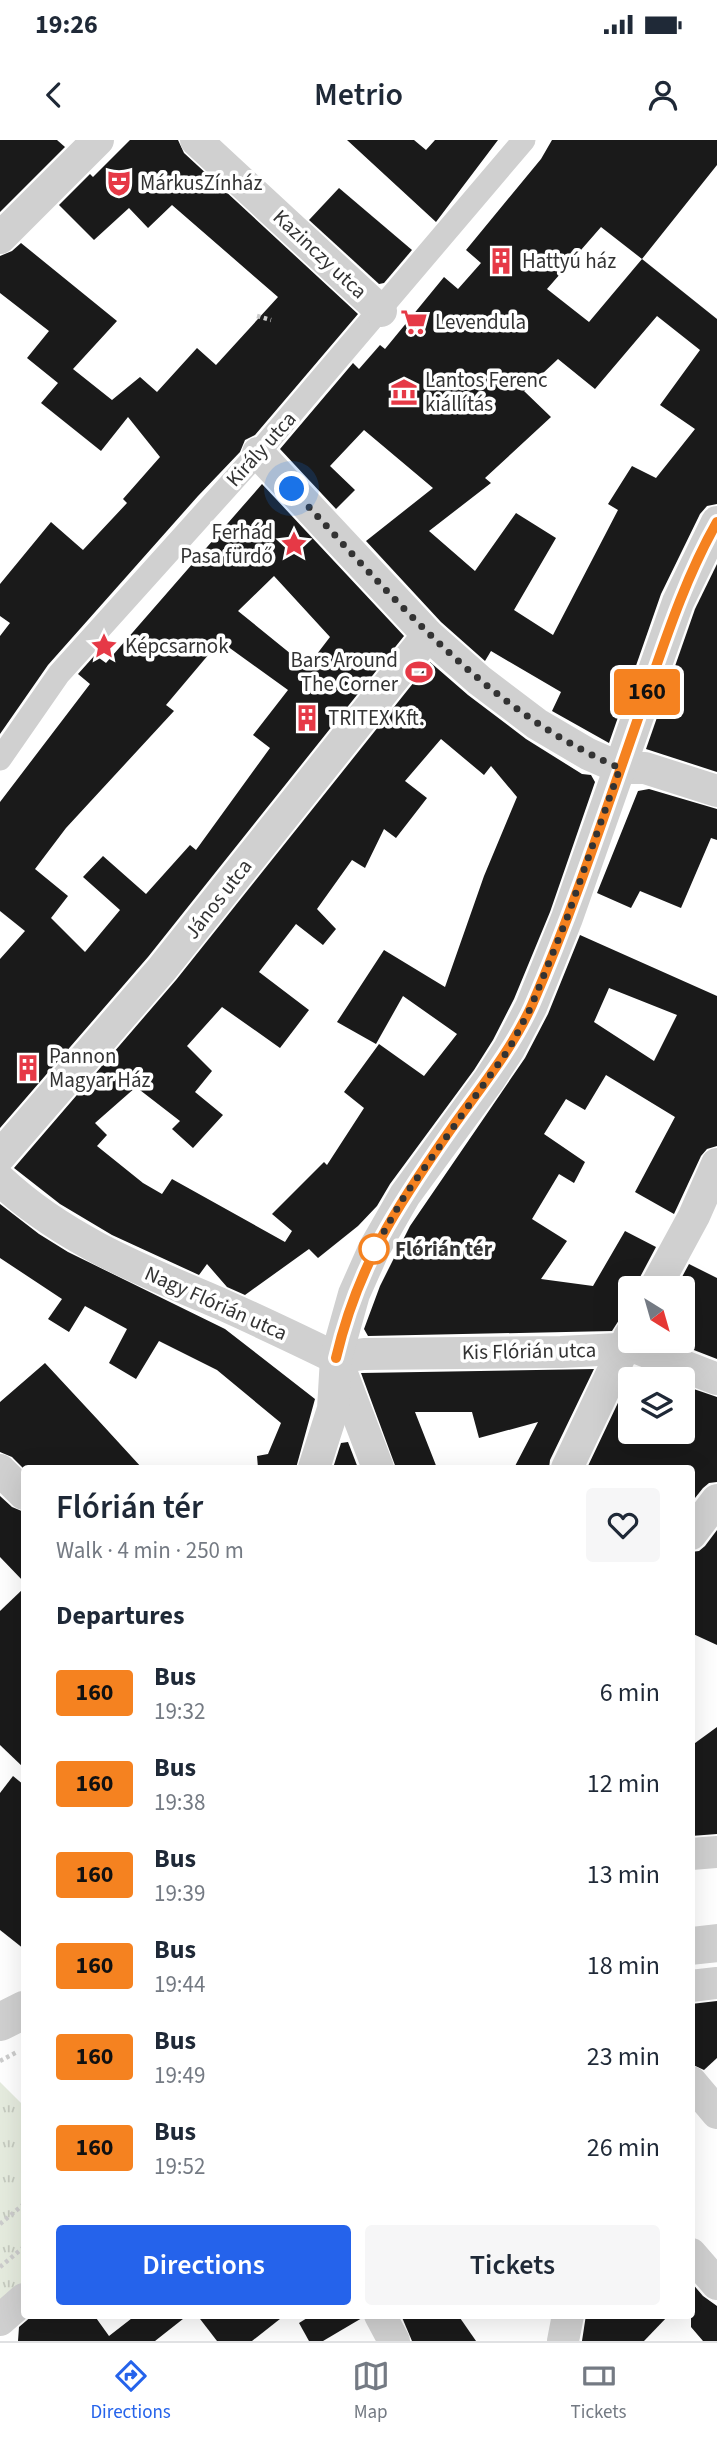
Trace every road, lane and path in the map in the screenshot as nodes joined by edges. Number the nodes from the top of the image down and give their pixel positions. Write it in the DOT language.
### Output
graph roads {
  1 [pos="196,140"];
  2 [pos="524,140"];
  3 [pos="85,144"];
  4 [pos="0,238"];
  5 [pos="381,311"];
  6 [pos="257,316"];
  7 [pos="271,320"];
  8 [pos="258,453"];
  9 [pos="717,522"];
  10 [pos="428,635"];
  11 [pos="0,759"];
  12 [pos="620,768"];
  13 [pos="717,791"];
  14 [pos="0,1156"];
  15 [pos="717,1164"];
  16 [pos="0,1180"];
  17 [pos="662,1276"];
  18 [pos="618,1343"];
  19 [pos="621,1353"];
  20 [pos="650,1353"];
  21 [pos="336,1358"];
  22 [pos="717,1379"];
  23 [pos="315,1465"];
  24 [pos="377,1465"];
  25 [pos="568,1465"];
  26 [pos="0,1470"];
  27 [pos="21,1491"];
  28 [pos="717,1500"];
  29 [pos="695,1529"];
  30 [pos="717,1852"];
  31 [pos="695,1854"];
  32 [pos="717,1943"];
  33 [pos="695,1946"];
  34 [pos="717,1983"];
  35 [pos="695,1986"];
  36 [pos="695,2087"];
  37 [pos="717,2113"];
  38 [pos="21,2206"];
  39 [pos="0,2224"];
  40 [pos="21,2250"];
  41 [pos="695,2259"];
  42 [pos="0,2267"];
  43 [pos="717,2284"];
  44 [pos="21,2302"];
  45 [pos="382,2319"];
  46 [pos="567,2319"];
  47 [pos="0,2320"];
  48 [pos="394,2341"];
  49 [pos="563,2341"];
  1 -- 5 [label="street, Kazinczy utca"];
  2 -- 5 [label="street, Király utca"];
  3 -- 4 [label="street"];
  5 -- 8 [label="street, Király utca"];
  6 -- 7 [label="path"];
  8 -- 10 [label="street"];
  8 -- 11 [label="street, Király utca"];
  9 -- 12 [label="street"];
  10 -- 12 [label="street"];
  10 -- 14 [label="street, János utca"];
  12 -- 13 [label="street"];
  12 -- 21 [label="street"];
  15 -- 17 [label="street"];
  16 -- 21 [label="street, Nagy Flórián utca"];
  18 -- 21 [label="street, Kis Flórián utca"];
  19 -- 25 [label="street"];
  20 -- 22 [label="street, Kis Flórián utca"];
  21 -- 23 [label="street"];
  21 -- 24 [label="street"];
  26 -- 27 [label="street"];
  28 -- 29 [label="street"];
  30 -- 31 [label="street"];
  32 -- 33 [label="street"];
  34 -- 35 [label="street"];
  36 -- 37 [label="street"];
  38 -- 39 [label="path"];
  40 -- 42 [label="path"];
  41 -- 43 [label="street"];
  44 -- 47 [label="street"];
  45 -- 48 [label="street"];
  46 -- 49 [label="street"];
}
